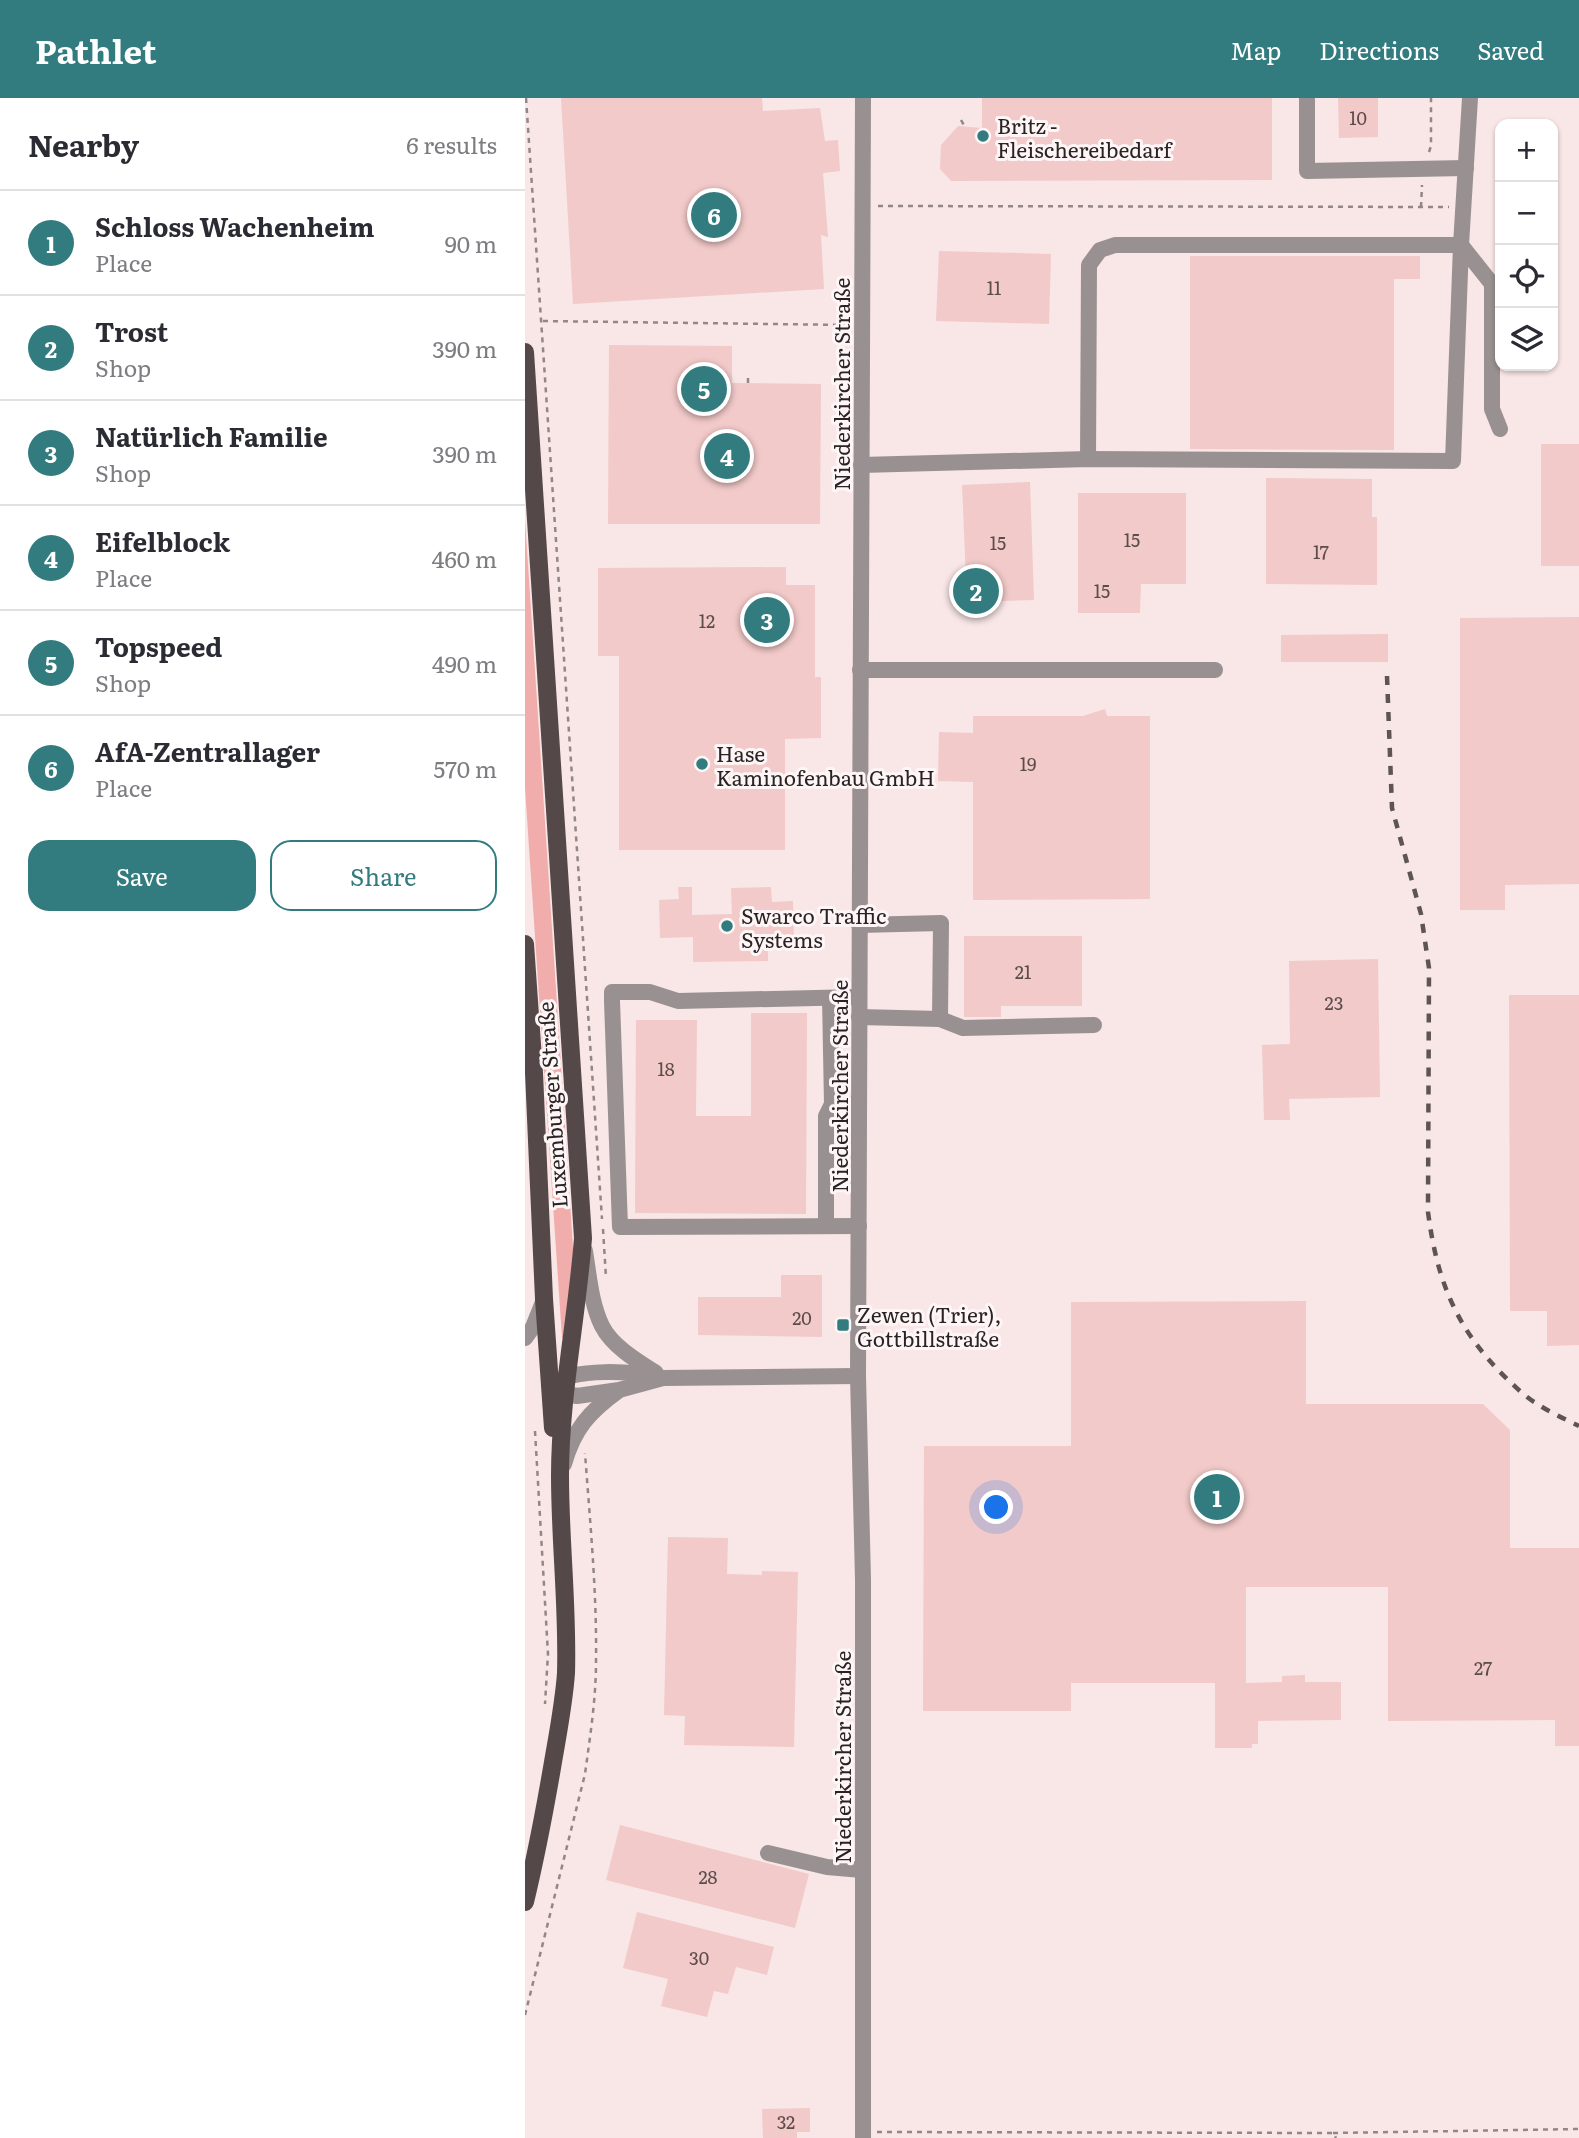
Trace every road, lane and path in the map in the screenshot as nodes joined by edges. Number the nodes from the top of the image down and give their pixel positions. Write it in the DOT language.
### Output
graph roads {
  1 [pos="526,98"];
  2 [pos="863,98"];
  3 [pos="1307,98"];
  4 [pos="1470,98"];
  5 [pos="961,120"];
  6 [pos="965,127"];
  7 [pos="1466,168"];
  8 [pos="863,206"];
  9 [pos="1463,207"];
  10 [pos="1461,245"];
  11 [pos="543,321"];
  12 [pos="861,325"];
  13 [pos="525,352"];
  14 [pos="748,378"];
  15 [pos="748,384"];
  16 [pos="1500,429"];
  17 [pos="1088,459"];
  18 [pos="861,464"];
  19 [pos="860,670"];
  20 [pos="1215,670"];
  21 [pos="859,925"];
  22 [pos="525,944"];
  23 [pos="859,997"];
  24 [pos="830,998"];
  25 [pos="859,1017"];
  26 [pos="940,1019"];
  27 [pos="1094,1025"];
  28 [pos="832,1104"];
  29 [pos="859,1104"];
  30 [pos="826,1226"];
  31 [pos="859,1226"];
  32 [pos="583,1238"];
  33 [pos="607,1282"];
  34 [pos="544,1299"];
  35 [pos="525,1338"];
  36 [pos="858,1376"];
  37 [pos="663,1378"];
  38 [pos="560,1385"];
  39 [pos="619,1390"];
  40 [pos="585,1449"];
  41 [pos="560,1476"];
  42 [pos="538,1495"];
  43 [pos="544,1713"];
  44 [pos="768,1853"];
  45 [pos="862,1870"];
  46 [pos="525,1902"];
  47 [pos="525,2015"];
  48 [pos="1579,2129"];
  49 [pos="1333,2133"];
  50 [pos="863,2135"];
  51 [pos="1336,2138"];
  1 -- 11 [label="path"];
  2 -- 8 [label="street, Niederkircher Straße"];
  3 -- 7 [label="street"];
  4 -- 7 [label="street"];
  5 -- 6 [label="path"];
  7 -- 9 [label="street"];
  8 -- 9 [label="path"];
  8 -- 12 [label="street, Niederkircher Straße"];
  9 -- 10 [label="street"];
  10 -- 16 [label="street"];
  10 -- 17 [label="street"];
  10 -- 17 [label="street"];
  11 -- 12 [label="path"];
  11 -- 33 [label="path"];
  12 -- 18 [label="street, Niederkircher Straße"];
  13 -- 32 [label="main road, Luxemburger Straße"];
  14 -- 15 [label="path"];
  17 -- 18 [label="street"];
  18 -- 19 [label="street, Niederkircher Straße"];
  19 -- 20 [label="street"];
  19 -- 21 [label="street, Niederkircher Straße"];
  21 -- 23 [label="street, Niederkircher Straße"];
  21 -- 26 [label="street"];
  22 -- 34 [label="main road, Luxemburger Straße"];
  23 -- 24 [label="street"];
  23 -- 25 [label="street, Niederkircher Straße"];
  24 -- 28 [label="street"];
  24 -- 30 [label="street"];
  25 -- 26 [label="street"];
  25 -- 29 [label="street, Niederkircher Straße"];
  26 -- 27 [label="street"];
  28 -- 29 [label="street"];
  28 -- 30 [label="street"];
  29 -- 31 [label="street, Niederkircher Straße"];
  30 -- 31 [label="street"];
  31 -- 36 [label="street, Niederkircher Straße"];
  32 -- 37 [label="street"];
  32 -- 38 [label="main road, Luxemburger Straße"];
  34 -- 35 [label="street"];
  34 -- 38 [label="main road, Luxemburger Straße"];
  36 -- 37 [label="street"];
  36 -- 45 [label="street, Niederkircher Straße"];
  37 -- 38 [label="street"];
  37 -- 39 [label="street"];
  38 -- 39 [label="street"];
  38 -- 41 [label="main road, Luxemburger Straße"];
  39 -- 41 [label="street"];
  40 -- 47 [label="path"];
  41 -- 46 [label="main road, Luxemburger Straße"];
  42 -- 43 [label="path"];
  44 -- 45 [label="street"];
  45 -- 50 [label="street, Niederkircher Straße"];
  48 -- 49 [label="path"];
  49 -- 50 [label="path"];
  49 -- 51 [label="path"];
}
